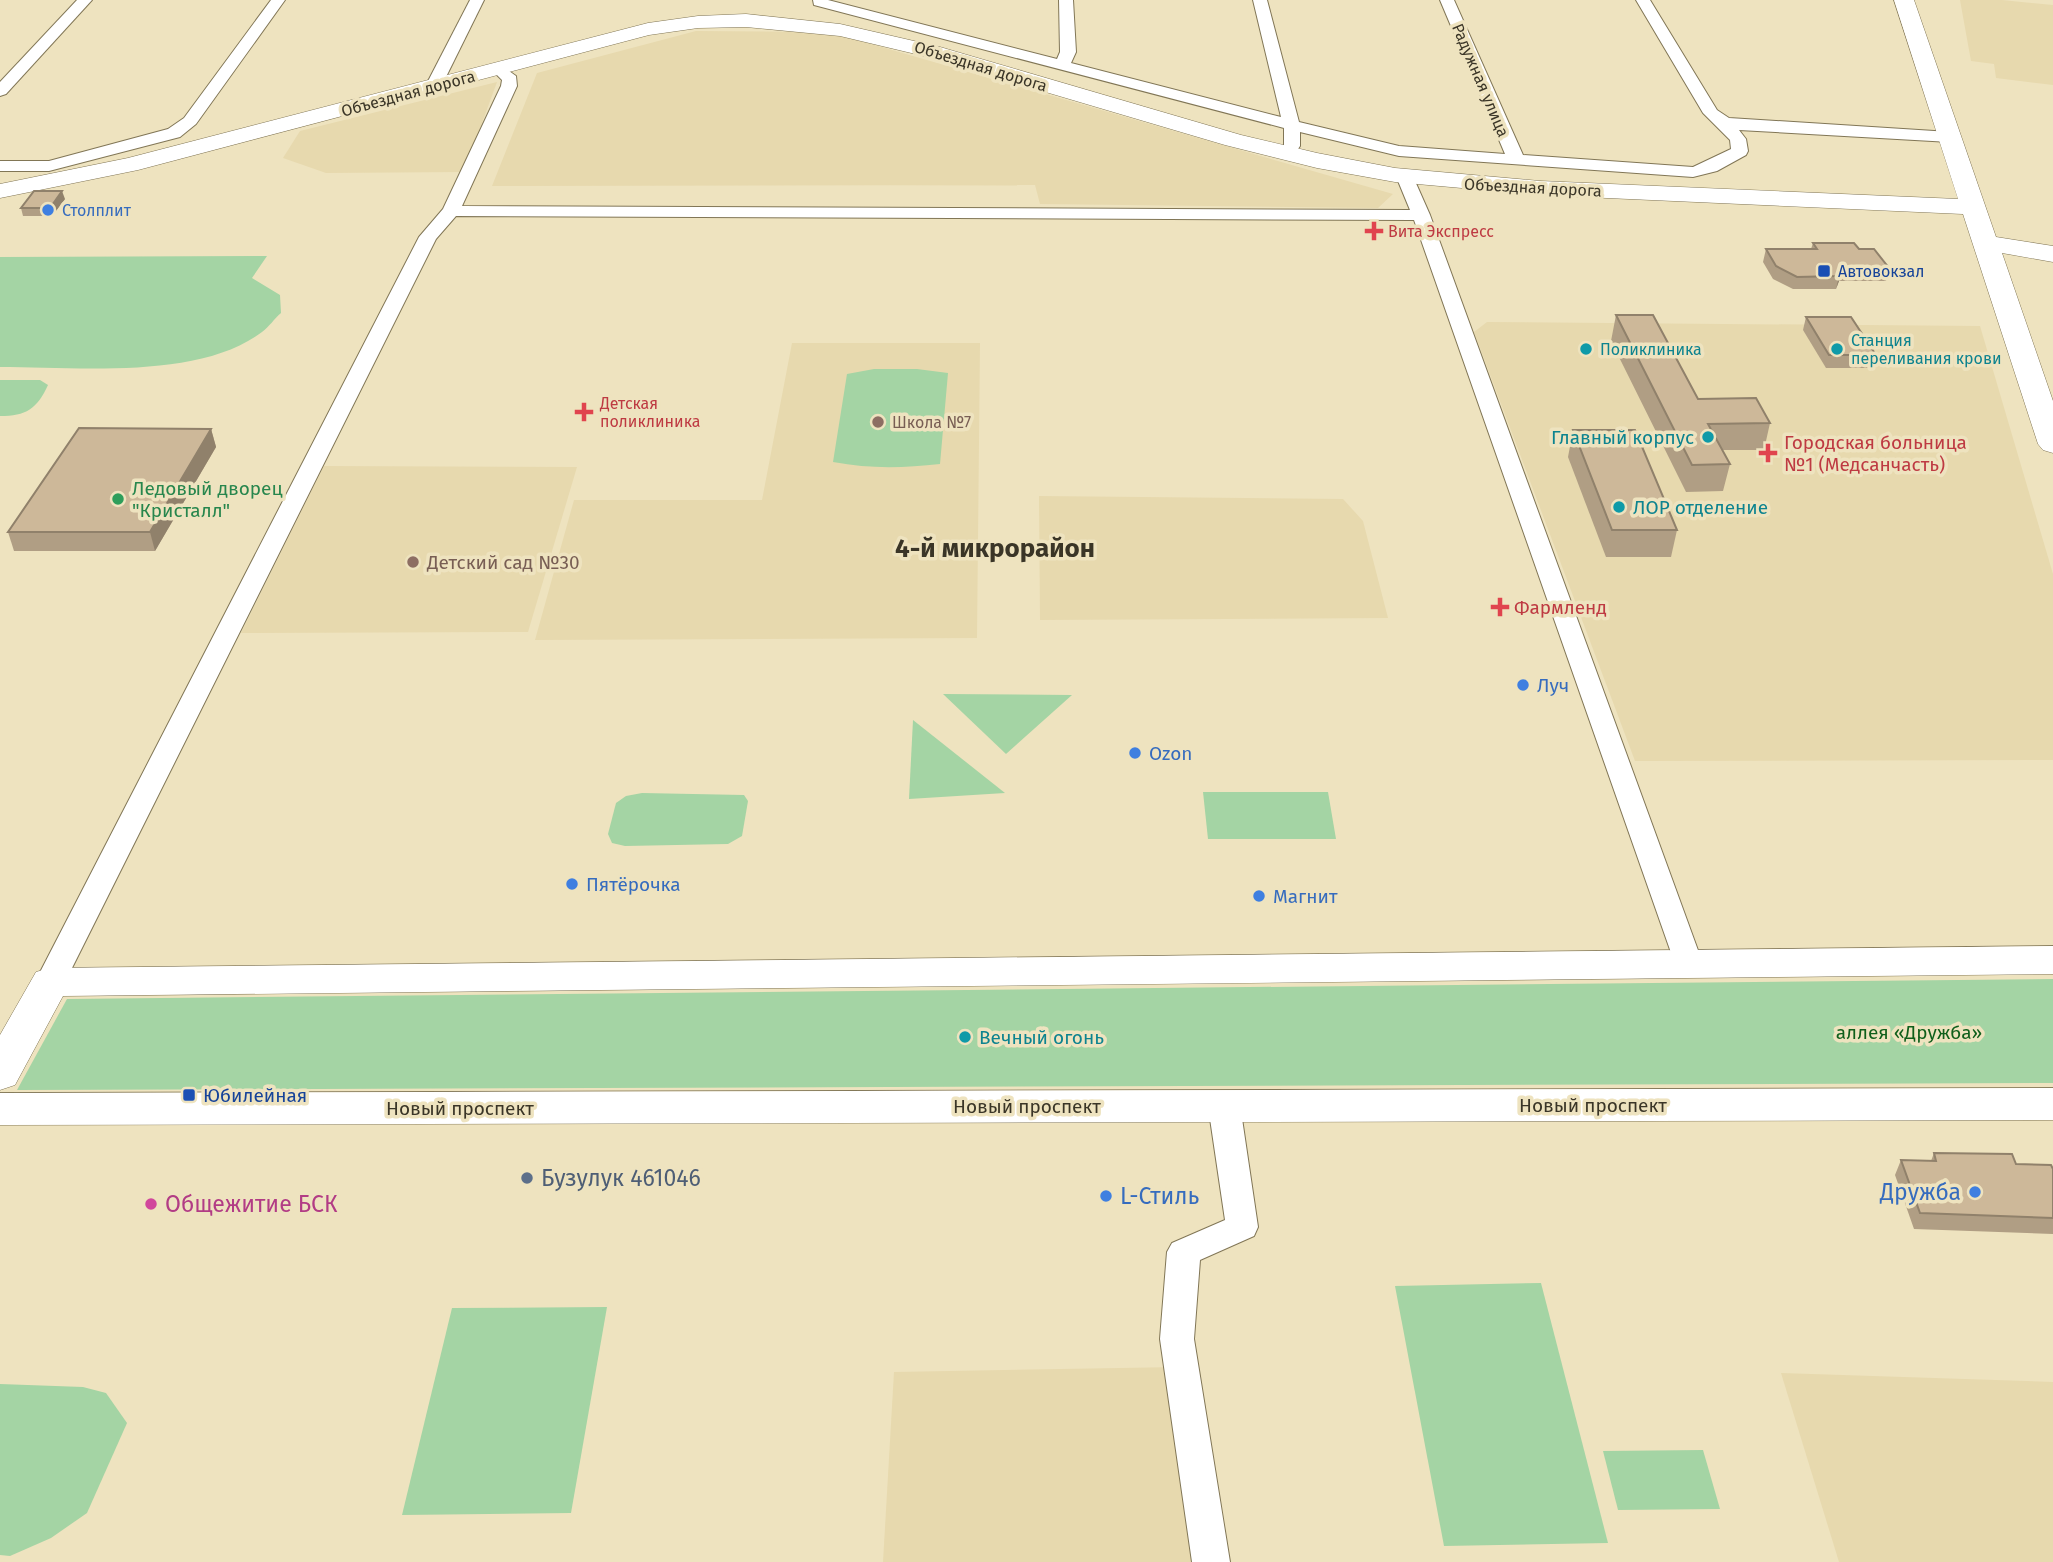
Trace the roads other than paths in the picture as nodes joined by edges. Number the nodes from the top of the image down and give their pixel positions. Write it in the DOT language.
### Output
graph roads {
  1 [pos="85,0"];
  2 [pos="278,0"];
  3 [pos="477,0"];
  4 [pos="1066,0"];
  5 [pos="1260,0"];
  6 [pos="1447,0"];
  7 [pos="1643,0"];
  8 [pos="1904,0"];
  9 [pos="820,1"];
  10 [pos="795,22"];
  11 [pos="1062,67"];
  12 [pos="499,69"];
  13 [pos="433,86"];
  14 [pos="0,91"];
  15 [pos="1724,122"];
  16 [pos="1747,126"];
  17 [pos="1292,127"];
  18 [pos="1950,137"];
  19 [pos="1286,154"];
  20 [pos="1516,159"];
  21 [pos="0,166"];
  22 [pos="1405,176"];
  23 [pos="0,191"];
  24 [pos="1974,206"];
  25 [pos="452,211"];
  26 [pos="1421,215"];
  27 [pos="1986,243"];
  28 [pos="2053,254"];
  29 [pos="2053,444"];
  30 [pos="2053,960"];
  31 [pos="1689,964"];
  32 [pos="50,982"];
  33 [pos="0,1074"];
  34 [pos="2053,1104"];
  35 [pos="1224,1105"];
  36 [pos="0,1109"];
  37 [pos="1211,1562"];
  1 -- 14 [label="street"];
  2 -- 21 [label="street"];
  3 -- 13 [label="street"];
  4 -- 11 [label="street"];
  5 -- 17 [label="street"];
  6 -- 20 [label="street, Радужная улица"];
  7 -- 15 [label="street"];
  8 -- 18 [label="main road"];
  9 -- 10 [label="street"];
  9 -- 11 [label="street"];
  10 -- 12 [label="main road, Объездная дорога"];
  10 -- 19 [label="main road, Объездная дорога"];
  11 -- 17 [label="street"];
  12 -- 13 [label="main road, Объездная дорога"];
  12 -- 25 [label="street"];
  13 -- 23 [label="main road, Объездная дорога"];
  15 -- 16 [label="street"];
  15 -- 20 [label="street"];
  16 -- 18 [label="street"];
  17 -- 19 [label="street"];
  17 -- 20 [label="street"];
  18 -- 24 [label="main road"];
  19 -- 22 [label="main road, Объездная дорога"];
  22 -- 24 [label="main road, Объездная дорога"];
  22 -- 26 [label="street"];
  24 -- 27 [label="main road"];
  25 -- 26 [label="street"];
  25 -- 32 [label="street"];
  26 -- 31 [label="street"];
  27 -- 28 [label="main road"];
  27 -- 29 [label="main road"];
  30 -- 31 [label="main road"];
  31 -- 32 [label="main road"];
  32 -- 33 [label="main road"];
  34 -- 35 [label="main road, Новый проспект"];
  35 -- 36 [label="main road, Новый проспект"];
  35 -- 37 [label="street"];
}
